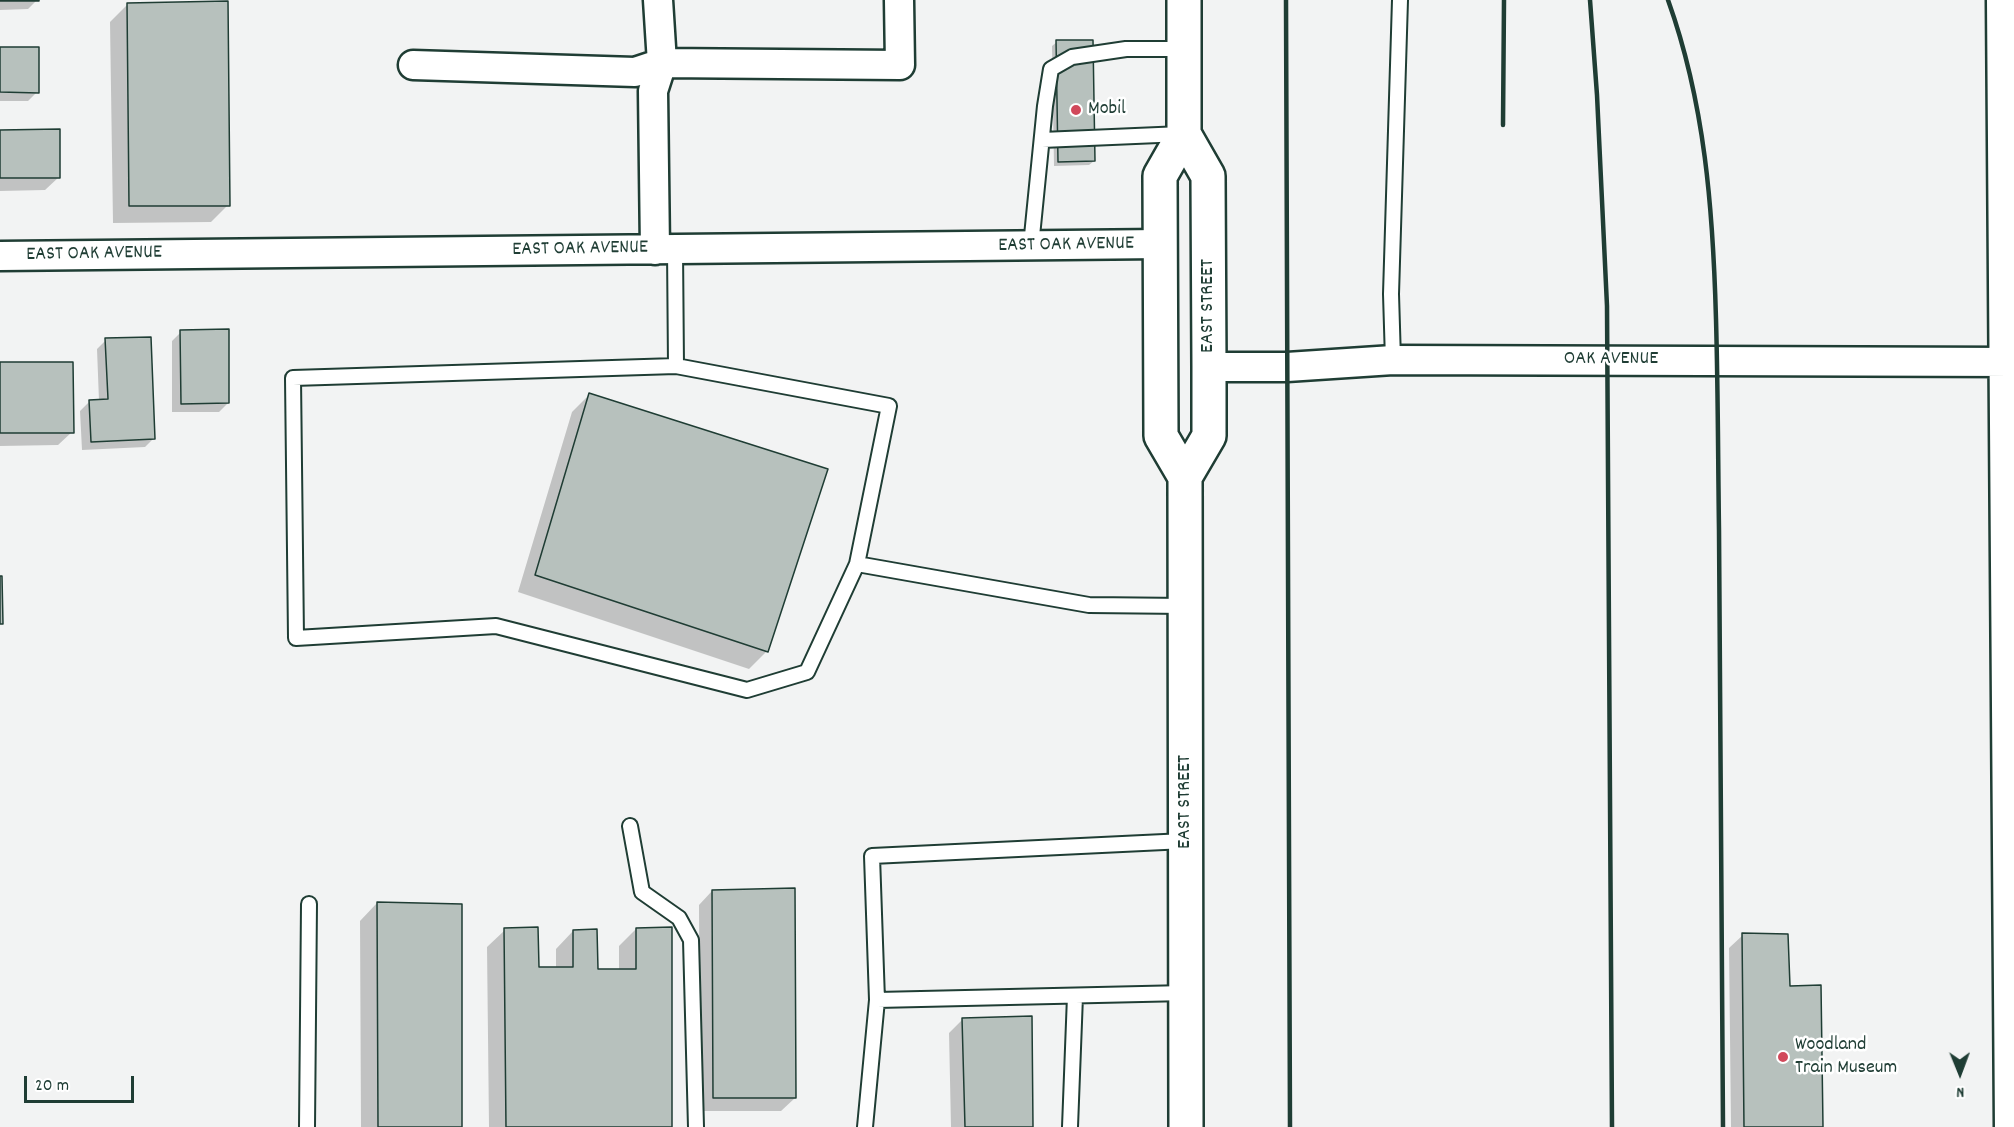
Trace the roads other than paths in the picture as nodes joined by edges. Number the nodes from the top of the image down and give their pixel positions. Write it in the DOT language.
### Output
graph roads {
  1 [pos="658,0"];
  2 [pos="899,0"];
  3 [pos="1184,0"];
  4 [pos="1400,0"];
  5 [pos="2001,0"];
  6 [pos="1184,49"];
  7 [pos="662,63"];
  8 [pos="413,65"];
  9 [pos="1184,134"];
  10 [pos="1042,140"];
  11 [pos="1161,244"];
  12 [pos="1031,246"];
  13 [pos="665,249"];
  14 [pos="0,256"];
  15 [pos="1393,360"];
  16 [pos="2009,362"];
  17 [pos="676,366"];
  18 [pos="1209,367"];
  19 [pos="1185,477"];
  20 [pos="857,564"];
  21 [pos="1185,606"];
  22 [pos="630,826"];
  23 [pos="1186,841"];
  24 [pos="309,904"];
  25 [pos="1186,993"];
  26 [pos="1075,996"];
  27 [pos="877,1000"];
  28 [pos="307,1127"];
  29 [pos="696,1127"];
  30 [pos="865,1127"];
  31 [pos="1070,1127"];
  32 [pos="1186,1127"];
  33 [pos="2009,1127"];
  1 -- 7 [label="street"];
  2 -- 7 [label="street"];
  3 -- 6 [label="main road, EAST STREET"];
  4 -- 15 [label="lane"];
  5 -- 16 [label="street"];
  6 -- 9 [label="main road, EAST STREET"];
  6 -- 10 [label="lane"];
  7 -- 8 [label="street"];
  7 -- 13 [label="street"];
  9 -- 10 [label="lane"];
  9 -- 11 [label="main road, EAST STREET"];
  9 -- 18 [label="main road, EAST STREET"];
  10 -- 12 [label="lane"];
  11 -- 12 [label="street, EAST OAK AVENUE"];
  11 -- 19 [label="main road, EAST STREET"];
  12 -- 13 [label="street, EAST OAK AVENUE"];
  13 -- 14 [label="street, EAST OAK AVENUE"];
  13 -- 17 [label="lane"];
  15 -- 16 [label="street, OAK AVENUE"];
  15 -- 18 [label="street, OAK AVENUE"];
  16 -- 33 [label="street"];
  17 -- 20 [label="lane"];
  17 -- 20 [label="lane"];
  18 -- 19 [label="main road, EAST STREET"];
  19 -- 21 [label="main road, EAST STREET"];
  20 -- 21 [label="lane"];
  21 -- 23 [label="main road, EAST STREET"];
  22 -- 29 [label="lane"];
  23 -- 25 [label="main road, EAST STREET"];
  23 -- 27 [label="lane"];
  24 -- 28 [label="lane"];
  25 -- 26 [label="lane"];
  25 -- 32 [label="main road, EAST STREET"];
  26 -- 27 [label="lane"];
  26 -- 31 [label="lane"];
  27 -- 30 [label="lane"];
}
